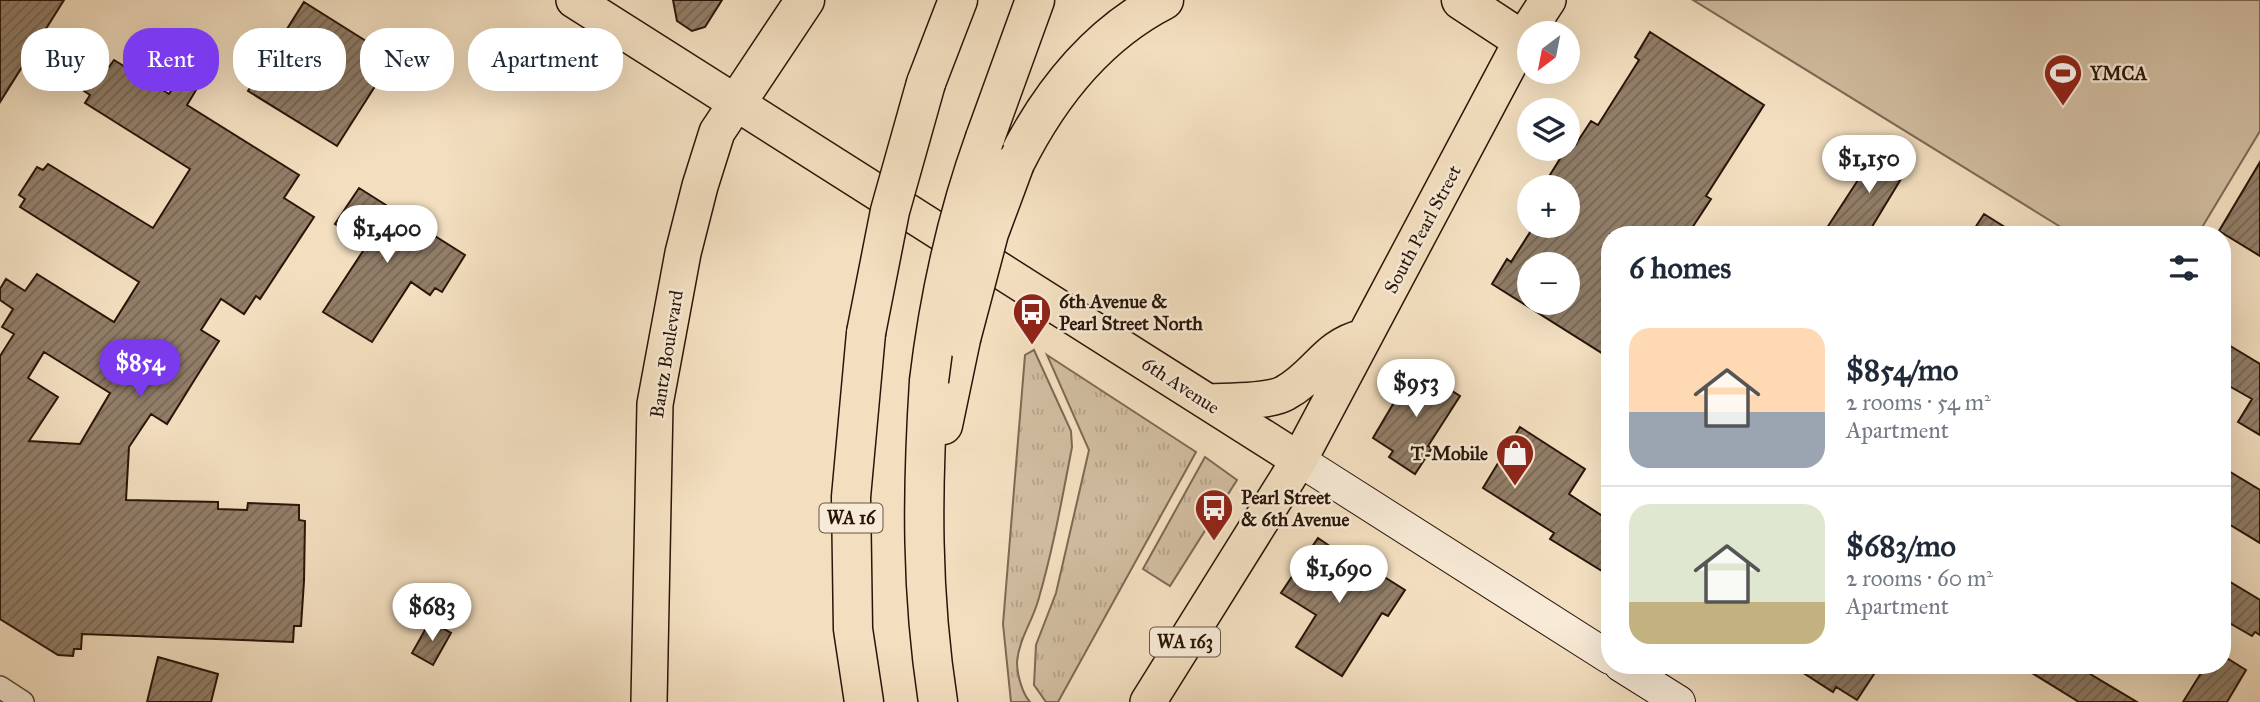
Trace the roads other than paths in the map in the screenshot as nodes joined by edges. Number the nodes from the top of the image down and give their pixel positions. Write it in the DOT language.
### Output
graph roads {
  1 [pos="574,0"];
  2 [pos="805,0"];
  3 [pos="958,0"];
  4 [pos="1035,0"];
  5 [pos="1164,0"];
  6 [pos="1461,0"];
  7 [pos="1548,0"];
  8 [pos="1534,21"];
  9 [pos="1517,37"];
  10 [pos="1517,49"];
  11 [pos="737,102"];
  12 [pos="1364,337"];
  13 [pos="1209,402"];
  14 [pos="1299,460"];
  15 [pos="922,526"];
  16 [pos="1601,652"];
  17 [pos="1634,674"];
  18 [pos="0,687"];
  19 [pos="23,702"];
  20 [pos="649,702"];
  21 [pos="864,702"];
  22 [pos="938,702"];
  23 [pos="1148,702"];
  24 [pos="1679,702"];
  1 -- 11 [label="main road, 6th Avenue"];
  2 -- 11 [label="highway"];
  3 -- 21 [label="highway, WA 16, bridge"];
  4 -- 15 [label="highway, bridge"];
  5 -- 15 [label="highway, bridge"];
  6 -- 9 [label="highway"];
  7 -- 8 [label="main road, South Pearl Street / WA 163"];
  10 -- 12 [label="main road, South Pearl Street / WA 163"];
  11 -- 13 [label="main road, 6th Avenue"];
  11 -- 20 [label="main road, Bantz Boulevard"];
  12 -- 13 [label="main road"];
  12 -- 14 [label="main road, South Pearl Street / WA 163"];
  13 -- 14 [label="main road, 6th Avenue"];
  14 -- 16 [label="main road, 6th Avenue"];
  14 -- 23 [label="main road, WA 163"];
  15 -- 22 [label="highway"];
  17 -- 24 [label="main road"];
  18 -- 19 [label="street"];
}
